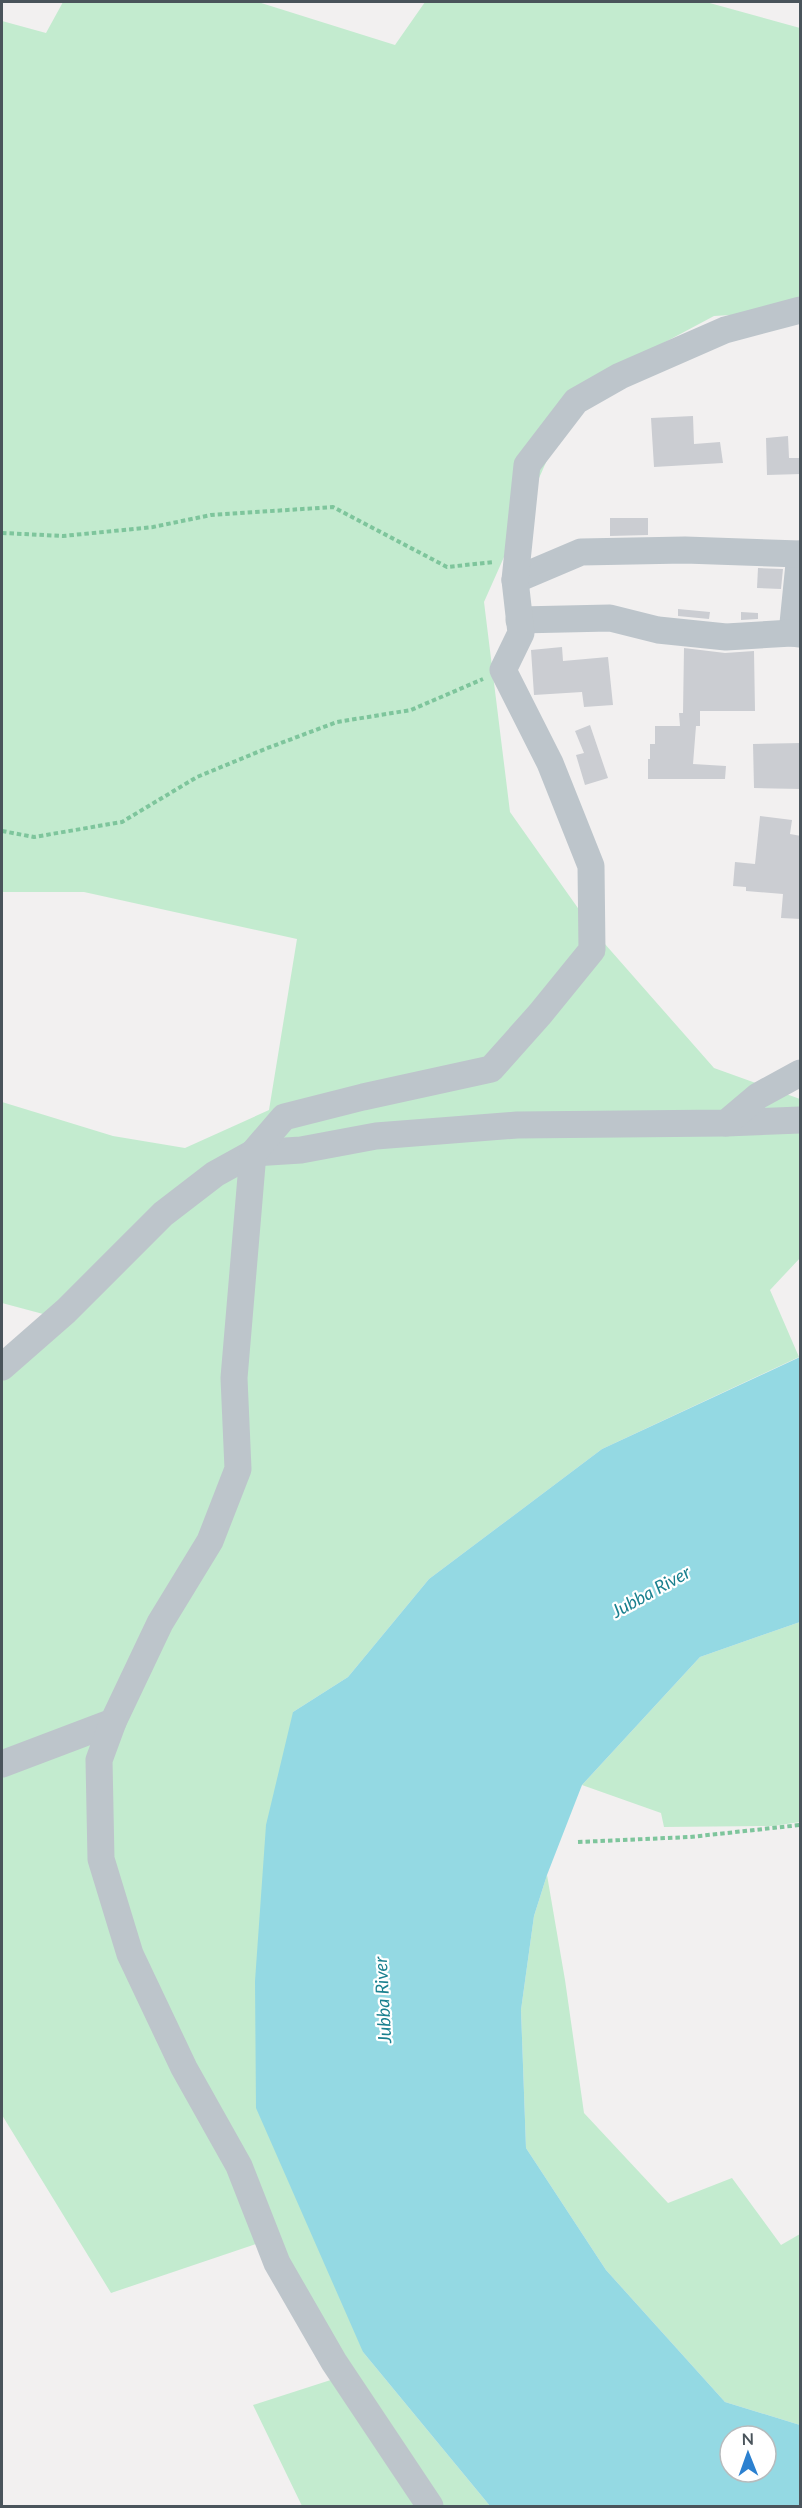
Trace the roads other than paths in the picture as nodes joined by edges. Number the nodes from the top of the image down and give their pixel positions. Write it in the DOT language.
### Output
graph roads {
  1 [pos="801,309"];
  2 [pos="800,554"];
  3 [pos="515,580"];
  4 [pos="519,620"];
  5 [pos="796,634"];
  6 [pos="801,1073"];
  7 [pos="801,1120"];
  8 [pos="726,1123"];
  9 [pos="253,1153"];
  10 [pos="2,1367"];
  11 [pos="113,1722"];
  12 [pos="2,1764"];
  13 [pos="430,2506"];
  1 -- 3 [label="street"];
  2 -- 3 [label="street"];
  2 -- 5 [label="street"];
  3 -- 4 [label="street"];
  4 -- 5 [label="street"];
  4 -- 9 [label="street"];
  6 -- 8 [label="street"];
  7 -- 8 [label="street"];
  8 -- 9 [label="street"];
  9 -- 10 [label="street"];
  9 -- 11 [label="street"];
  11 -- 12 [label="street"];
  11 -- 13 [label="street"];
}
